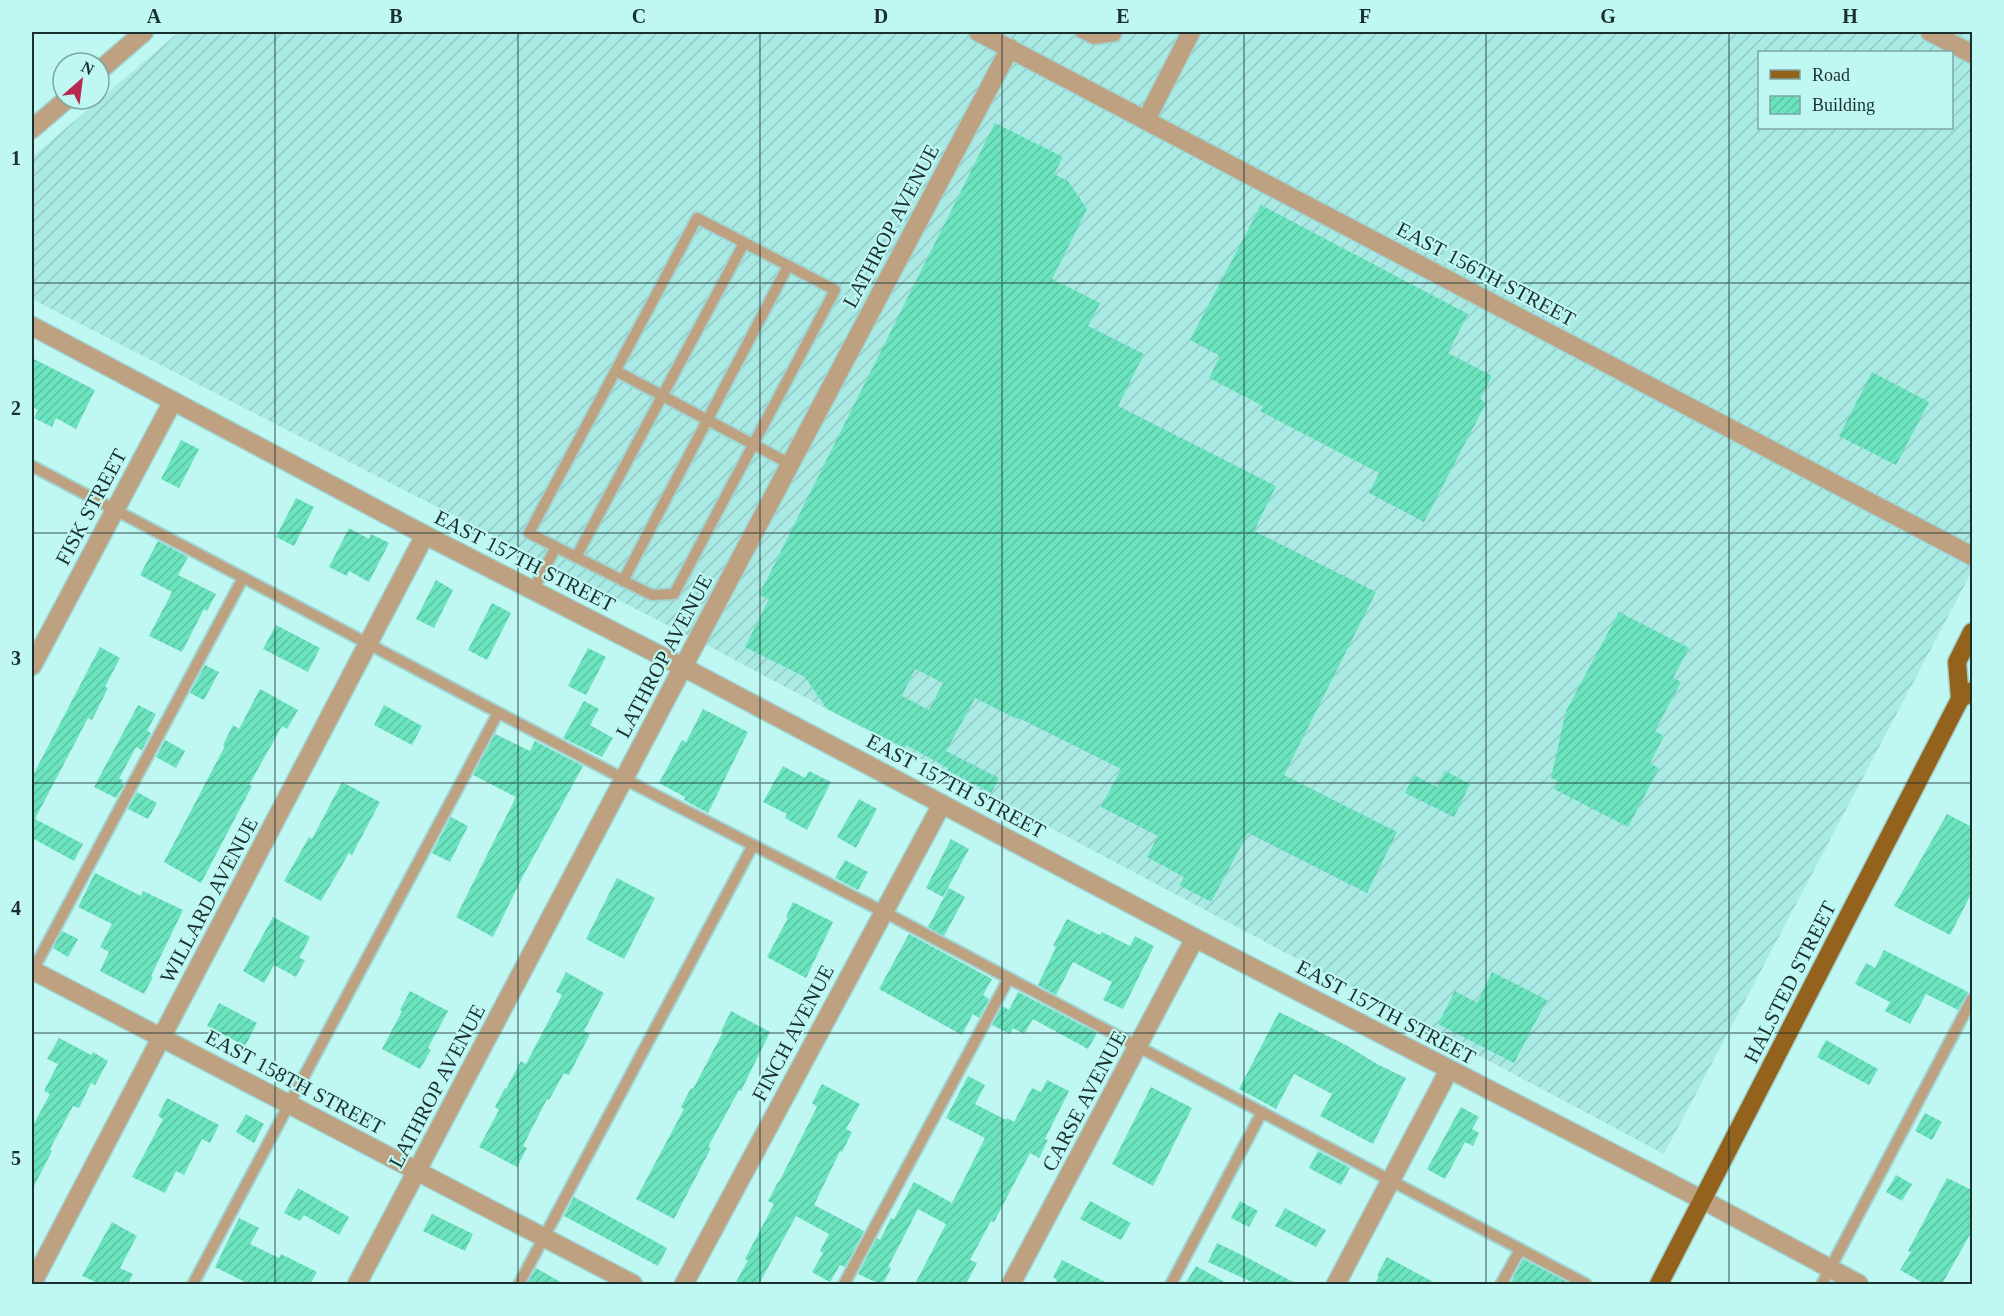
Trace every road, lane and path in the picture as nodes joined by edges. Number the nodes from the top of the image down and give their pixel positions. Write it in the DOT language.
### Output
graph roads {
  1 [pos="144,32"];
  2 [pos="978,32"];
  3 [pos="1080,32"];
  4 [pos="1117,32"];
  5 [pos="1191,32"];
  6 [pos="1929,32"];
  7 [pos="1010,48"];
  8 [pos="1972,54"];
  9 [pos="111,61"];
  10 [pos="52,111"];
  11 [pos="1146,120"];
  12 [pos="32,129"];
  13 [pos="744,243"];
  14 [pos="788,266"];
  15 [pos="32,326"];
  16 [pos="616,372"];
  17 [pos="662,396"];
  18 [pos="173,401"];
  19 [pos="707,421"];
  20 [pos="754,444"];
  21 [pos="790,464"];
  22 [pos="32,466"];
  23 [pos="115,510"];
  24 [pos="425,535"];
  25 [pos="556,547"];
  26 [pos="1972,556"];
  27 [pos="576,557"];
  28 [pos="243,578"];
  29 [pos="623,581"];
  30 [pos="532,590"];
  31 [pos="1972,632"];
  32 [pos="369,644"];
  33 [pos="33,660"];
  34 [pos="683,667"];
  35 [pos="1968,699"];
  36 [pos="498,712"];
  37 [pos="624,779"];
  38 [pos="942,804"];
  39 [pos="753,845"];
  40 [pos="884,912"];
  41 [pos="1195,938"];
  42 [pos="32,971"];
  43 [pos="1009,978"];
  44 [pos="1972,999"];
  45 [pos="161,1038"];
  46 [pos="1138,1047"];
  47 [pos="1449,1070"];
  48 [pos="289,1105"];
  49 [pos="1262,1113"];
  50 [pos="417,1172"];
  51 [pos="1391,1181"];
  52 [pos="1703,1200"];
  53 [pos="544,1238"];
  54 [pos="1520,1250"];
  55 [pos="1826,1277"];
  56 [pos="32,1284"];
  57 [pos="193,1284"];
  58 [pos="357,1284"];
  59 [pos="519,1284"];
  60 [pos="633,1284"];
  61 [pos="684,1284"];
  62 [pos="844,1284"];
  63 [pos="1011,1284"];
  64 [pos="1171,1284"];
  65 [pos="1336,1284"];
  66 [pos="1501,1284"];
  67 [pos="1586,1284"];
  68 [pos="1659,1284"];
  69 [pos="1859,1284"];
  1 -- 9 [label="street"];
  2 -- 7 [label="street, EAST 156TH STREET"];
  3 -- 4 [label="lane"];
  5 -- 11 [label="street"];
  6 -- 8 [label="street"];
  7 -- 11 [label="street, EAST 156TH STREET"];
  7 -- 21 [label="street, LATHROP AVENUE"];
  10 -- 12 [label="street"];
  11 -- 26 [label="street, EAST 156TH STREET"];
  13 -- 14 [label="lane"];
  13 -- 16 [label="lane"];
  13 -- 17 [label="lane"];
  14 -- 19 [label="lane"];
  14 -- 20 [label="lane"];
  15 -- 18 [label="street, EAST 157TH STREET"];
  16 -- 17 [label="lane"];
  16 -- 25 [label="lane"];
  17 -- 19 [label="lane"];
  17 -- 27 [label="lane"];
  18 -- 23 [label="street, FISK STREET"];
  18 -- 24 [label="street, EAST 157TH STREET"];
  19 -- 20 [label="lane"];
  19 -- 29 [label="lane"];
  20 -- 21 [label="lane"];
  20 -- 29 [label="lane"];
  21 -- 34 [label="street, LATHROP AVENUE"];
  22 -- 23 [label="lane"];
  23 -- 28 [label="lane"];
  23 -- 33 [label="street, FISK STREET"];
  24 -- 30 [label="street, EAST 157TH STREET"];
  24 -- 32 [label="street, WILLARD AVENUE"];
  25 -- 27 [label="lane"];
  25 -- 30 [label="lane"];
  27 -- 29 [label="lane"];
  28 -- 32 [label="lane"];
  28 -- 42 [label="lane"];
  30 -- 34 [label="street, EAST 157TH STREET"];
  31 -- 35 [label="main road, HALSTED STREET"];
  32 -- 36 [label="lane"];
  32 -- 45 [label="street, WILLARD AVENUE"];
  34 -- 37 [label="street, LATHROP AVENUE"];
  34 -- 38 [label="street, EAST 157TH STREET"];
  35 -- 52 [label="main road, HALSTED STREET"];
  36 -- 37 [label="lane"];
  36 -- 48 [label="lane"];
  37 -- 39 [label="lane"];
  37 -- 50 [label="street, LATHROP AVENUE"];
  38 -- 40 [label="street, FINCH AVENUE"];
  38 -- 41 [label="street, EAST 157TH STREET"];
  39 -- 40 [label="lane"];
  39 -- 53 [label="lane"];
  40 -- 43 [label="lane"];
  40 -- 61 [label="street, FINCH AVENUE"];
  41 -- 46 [label="street, CARSE AVENUE"];
  41 -- 47 [label="street, EAST 157TH STREET"];
  42 -- 45 [label="street, EAST 158TH STREET"];
  43 -- 46 [label="lane"];
  43 -- 62 [label="lane"];
  44 -- 55 [label="lane"];
  45 -- 48 [label="street, EAST 158TH STREET"];
  45 -- 56 [label="street, WILLARD AVENUE"];
  46 -- 49 [label="lane"];
  46 -- 63 [label="street, CARSE AVENUE"];
  47 -- 51 [label="street"];
  47 -- 52 [label="street, EAST 157TH STREET"];
  48 -- 50 [label="street, EAST 158TH STREET"];
  48 -- 57 [label="lane"];
  49 -- 51 [label="lane"];
  49 -- 64 [label="lane"];
  50 -- 53 [label="street, EAST 158TH STREET"];
  50 -- 58 [label="street, LATHROP AVENUE"];
  51 -- 54 [label="lane"];
  51 -- 65 [label="street"];
  52 -- 55 [label="street, EAST 157TH STREET"];
  52 -- 68 [label="main road, HALSTED STREET"];
  53 -- 59 [label="lane"];
  53 -- 60 [label="street, EAST 158TH STREET"];
  54 -- 66 [label="lane"];
  54 -- 67 [label="lane"];
  55 -- 69 [label="street, EAST 157TH STREET"];
}
